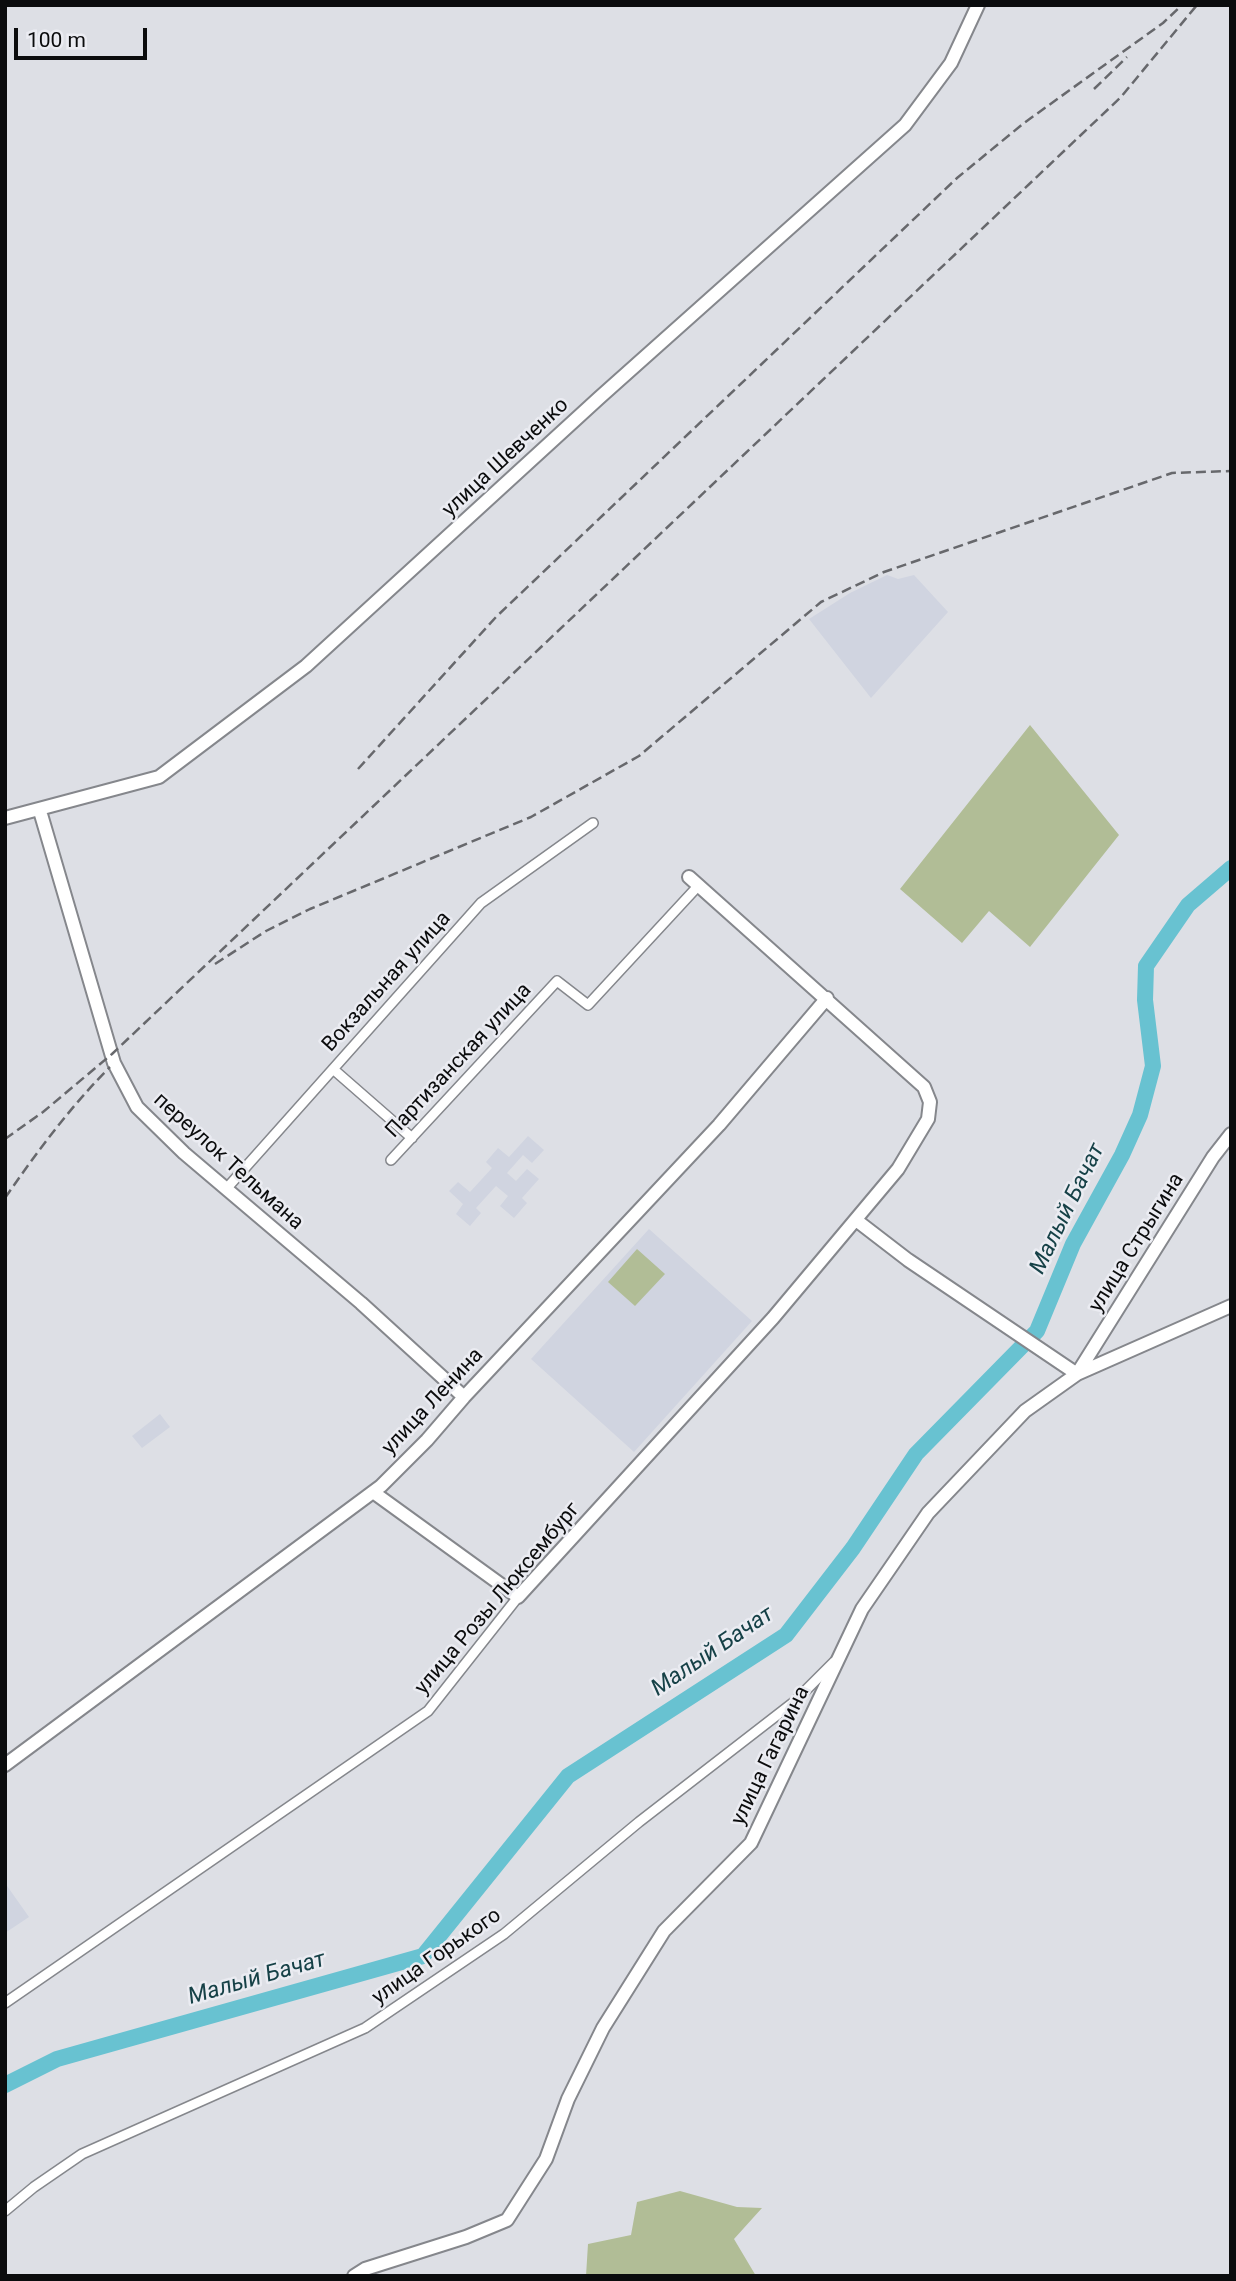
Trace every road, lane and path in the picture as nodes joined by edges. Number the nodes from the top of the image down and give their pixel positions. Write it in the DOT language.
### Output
graph roads {
  1 [pos="978,5"];
  2 [pos="40,811"];
  3 [pos="5,818"];
  4 [pos="593,822"];
  5 [pos="694,881"];
  6 [pos="827,998"];
  7 [pos="333,1069"];
  8 [pos="1231,1134"];
  9 [pos="412,1138"];
  10 [pos="391,1160"];
  11 [pos="227,1188"];
  12 [pos="856,1220"];
  13 [pos="1231,1306"];
  14 [pos="1077,1374"];
  15 [pos="464,1397"];
  16 [pos="373,1492"];
  17 [pos="518,1597"];
  18 [pos="841,1656"];
  19 [pos="5,1765"];
  20 [pos="5,2003"];
  21 [pos="5,2211"];
  22 [pos="354,2276"];
  1 -- 2 [label="street, улица Шевченко"];
  2 -- 3 [label="street, улица Шевченко"];
  2 -- 11 [label="street, переулок Тельмана"];
  4 -- 7 [label="street, Вокзальная улица"];
  5 -- 6 [label="street"];
  5 -- 9 [label="street, Партизанская улица"];
  6 -- 12 [label="street, улица Розы Люксембург"];
  6 -- 15 [label="street, улица Ленина"];
  7 -- 9 [label="street"];
  7 -- 11 [label="street, Вокзальная улица"];
  8 -- 14 [label="street, улица Стрыгина"];
  9 -- 10 [label="street, Партизанская улица"];
  11 -- 15 [label="street, переулок Тельмана"];
  12 -- 14 [label="street"];
  12 -- 17 [label="street, улица Розы Люксембург"];
  13 -- 14 [label="street"];
  14 -- 18 [label="street, улица Гагарина"];
  15 -- 16 [label="street, улица Ленина"];
  16 -- 17 [label="street"];
  16 -- 19 [label="street, улица Ленина"];
  17 -- 20 [label="street, улица Розы Люксембург"];
  18 -- 21 [label="street, улица Горького"];
  18 -- 22 [label="street, улица Гагарина"];
}
